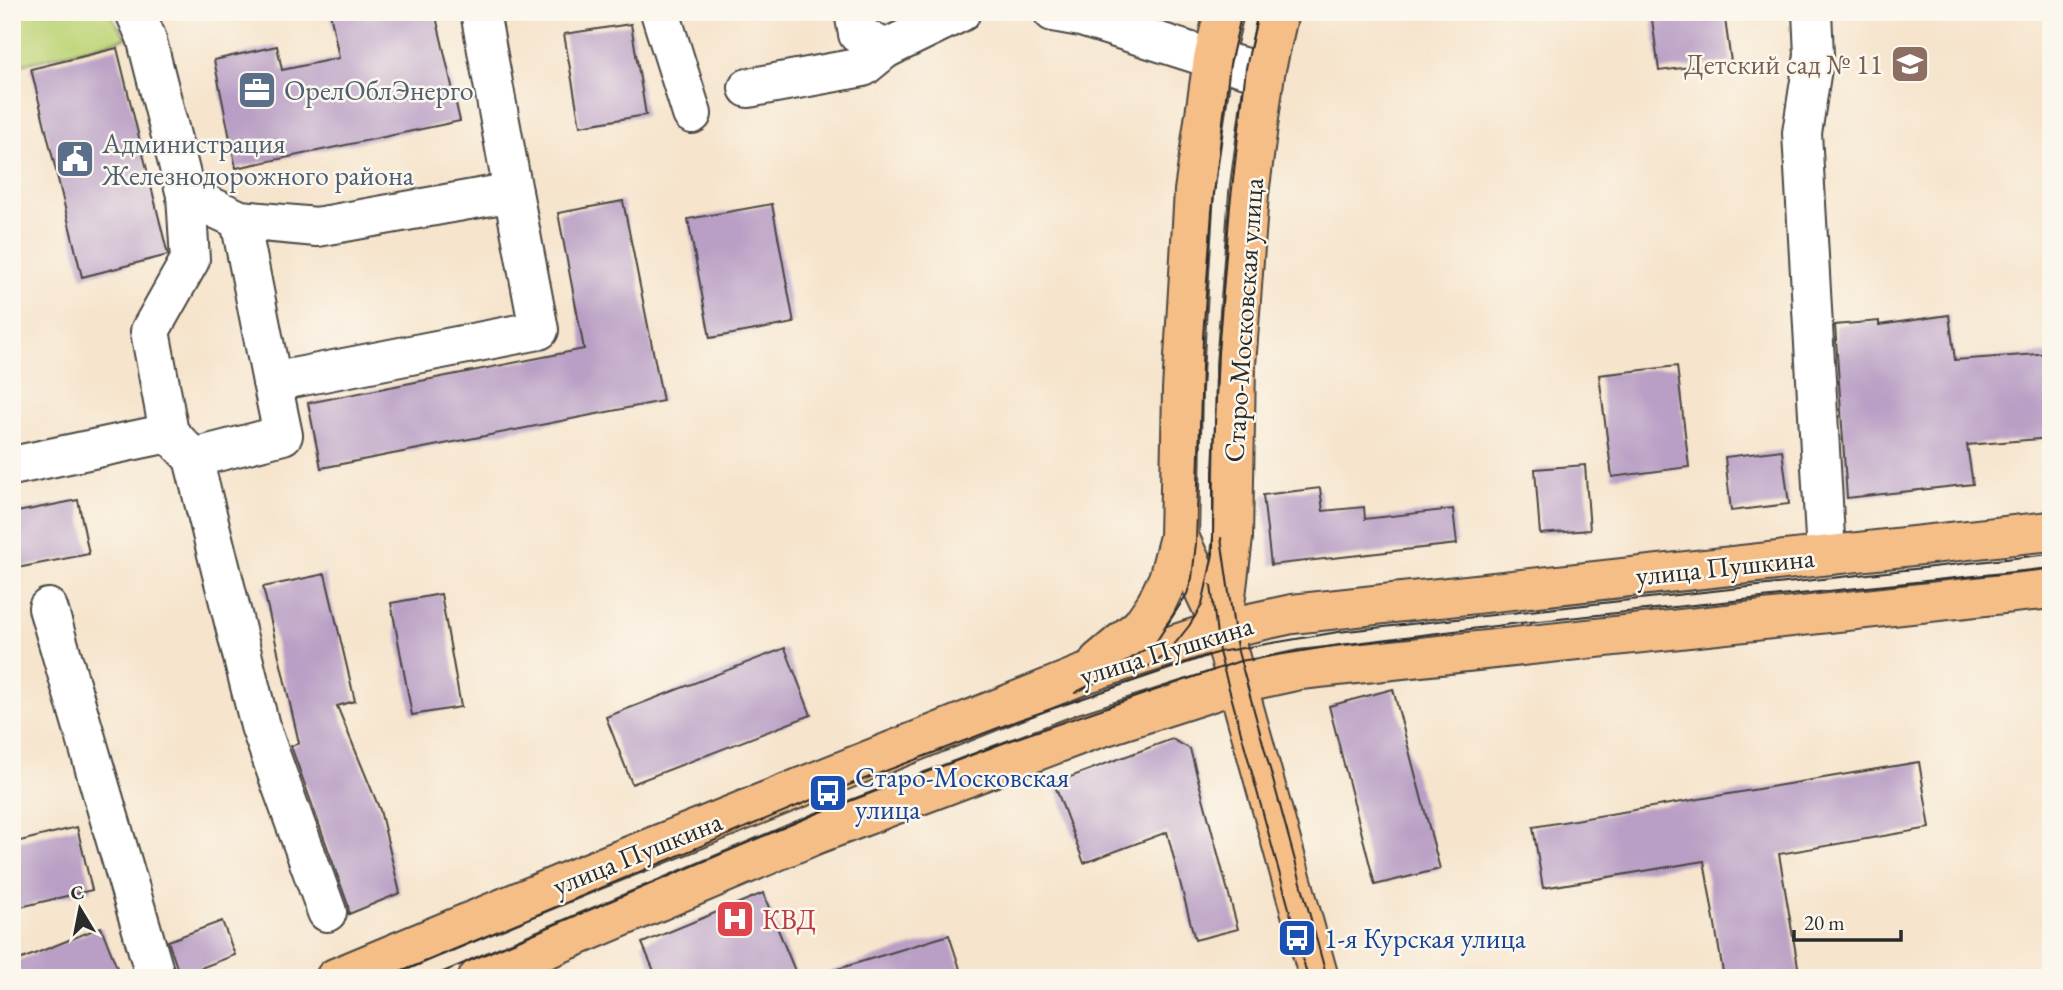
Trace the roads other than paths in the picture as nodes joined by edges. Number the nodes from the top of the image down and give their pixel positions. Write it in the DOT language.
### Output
graph roads {
  1 [pos="135,12"];
  2 [pos="480,12"];
  3 [pos="660,12"];
  4 [pos="854,12"];
  5 [pos="961,12"];
  6 [pos="1224,12"];
  7 [pos="1279,12"];
  8 [pos="1812,12"];
  9 [pos="1072,14"];
  10 [pos="885,49"];
  11 [pos="1213,59"];
  12 [pos="1265,73"];
  13 [pos="748,88"];
  14 [pos="692,114"];
  15 [pos="513,192"];
  16 [pos="186,195"];
  17 [pos="240,220"];
  18 [pos="272,382"];
  19 [pos="181,445"];
  20 [pos="12,466"];
  21 [pos="2051,531"];
  22 [pos="1179,537"];
  23 [pos="1826,555"];
  24 [pos="2051,589"];
  25 [pos="48,608"];
  26 [pos="1222,629"];
  27 [pos="1084,674"];
  28 [pos="1236,684"];
  29 [pos="327,912"];
  30 [pos="156,978"];
  31 [pos="335,978"];
  32 [pos="478,978"];
  33 [pos="1319,978"];
  1 -- 16 [label="lane"];
  2 -- 15 [label="lane"];
  3 -- 14 [label="lane"];
  4 -- 10 [label="lane"];
  5 -- 10 [label="lane"];
  6 -- 11 [label="main road"];
  7 -- 12 [label="main road, Старо-Московская улица"];
  8 -- 23 [label="lane"];
  9 -- 11 [label="lane"];
  10 -- 13 [label="lane"];
  11 -- 12 [label="lane"];
  11 -- 22 [label="main road"];
  12 -- 26 [label="main road, Старо-Московская улица"];
  15 -- 17 [label="lane"];
  15 -- 18 [label="lane"];
  16 -- 17 [label="lane"];
  16 -- 19 [label="lane"];
  17 -- 18 [label="lane"];
  18 -- 19 [label="lane"];
  19 -- 20 [label="lane"];
  19 -- 29 [label="lane"];
  21 -- 23 [label="main road, улица Пушкина"];
  22 -- 26 [label="main road"];
  22 -- 27 [label="main road"];
  23 -- 26 [label="main road, улица Пушкина"];
  24 -- 28 [label="main road, улица Пушкина"];
  25 -- 30 [label="lane"];
  26 -- 27 [label="main road, улица Пушкина"];
  26 -- 28 [label="main road"];
  27 -- 31 [label="main road, улица Пушкина"];
  28 -- 32 [label="main road, улица Пушкина"];
  28 -- 33 [label="main road"];
}
